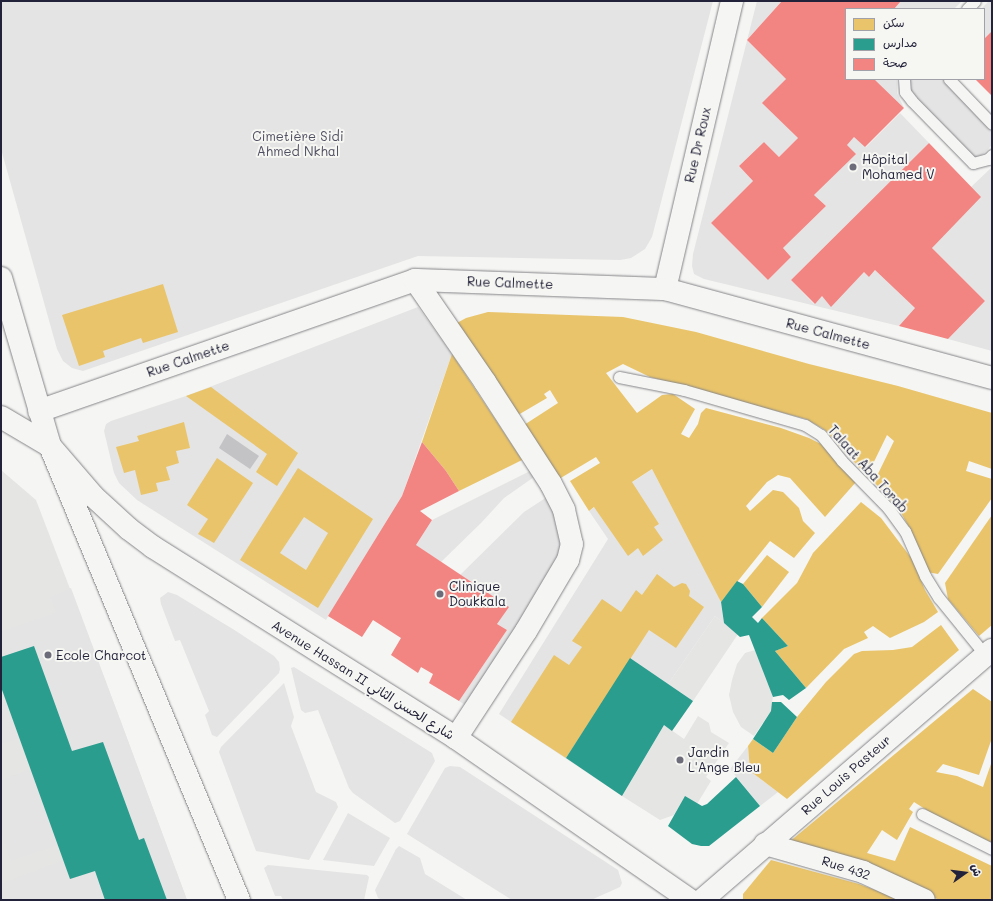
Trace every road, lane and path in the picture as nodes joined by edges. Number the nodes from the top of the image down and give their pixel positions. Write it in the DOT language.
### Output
graph roads {
  1 [pos="732,1"];
  2 [pos="904,80"];
  3 [pos="950,80"];
  4 [pos="992,124"];
  5 [pos="992,155"];
  6 [pos="1,278"];
  7 [pos="415,280"];
  8 [pos="665,289"];
  9 [pos="619,377"];
  10 [pos="992,378"];
  11 [pos="39,411"];
  12 [pos="1,417"];
  13 [pos="50,446"];
  14 [pos="989,653"];
  15 [pos="456,738"];
  16 [pos="922,814"];
  17 [pos="765,844"];
  18 [pos="992,849"];
  19 [pos="238,900"];
  20 [pos="690,900"];
  21 [pos="702,900"];
  22 [pos="924,900"];
  1 -- 8 [label="street, Rue Dr Roux"];
  2 -- 5 [label="lane"];
  3 -- 4 [label="lane"];
  6 -- 11 [label="street"];
  7 -- 8 [label="street, Rue Calmette"];
  7 -- 11 [label="street, Rue Calmette"];
  7 -- 15 [label="street"];
  8 -- 10 [label="street, Rue Calmette"];
  9 -- 14 [label="lane, Talaat Aba Torab"];
  11 -- 13 [label="street"];
  12 -- 13 [label="street"];
  13 -- 15 [label="street, Avenue Hassan II شارع الحسن الثاني"];
  13 -- 19 [label="street"];
  14 -- 17 [label="street, Rue Louis Pasteur"];
  15 -- 20 [label="street, Avenue Hassan II شارع الحسن الثاني"];
  16 -- 18 [label="lane"];
  17 -- 21 [label="street, Rue Louis Pasteur"];
  17 -- 22 [label="street, Rue 432"];
}
